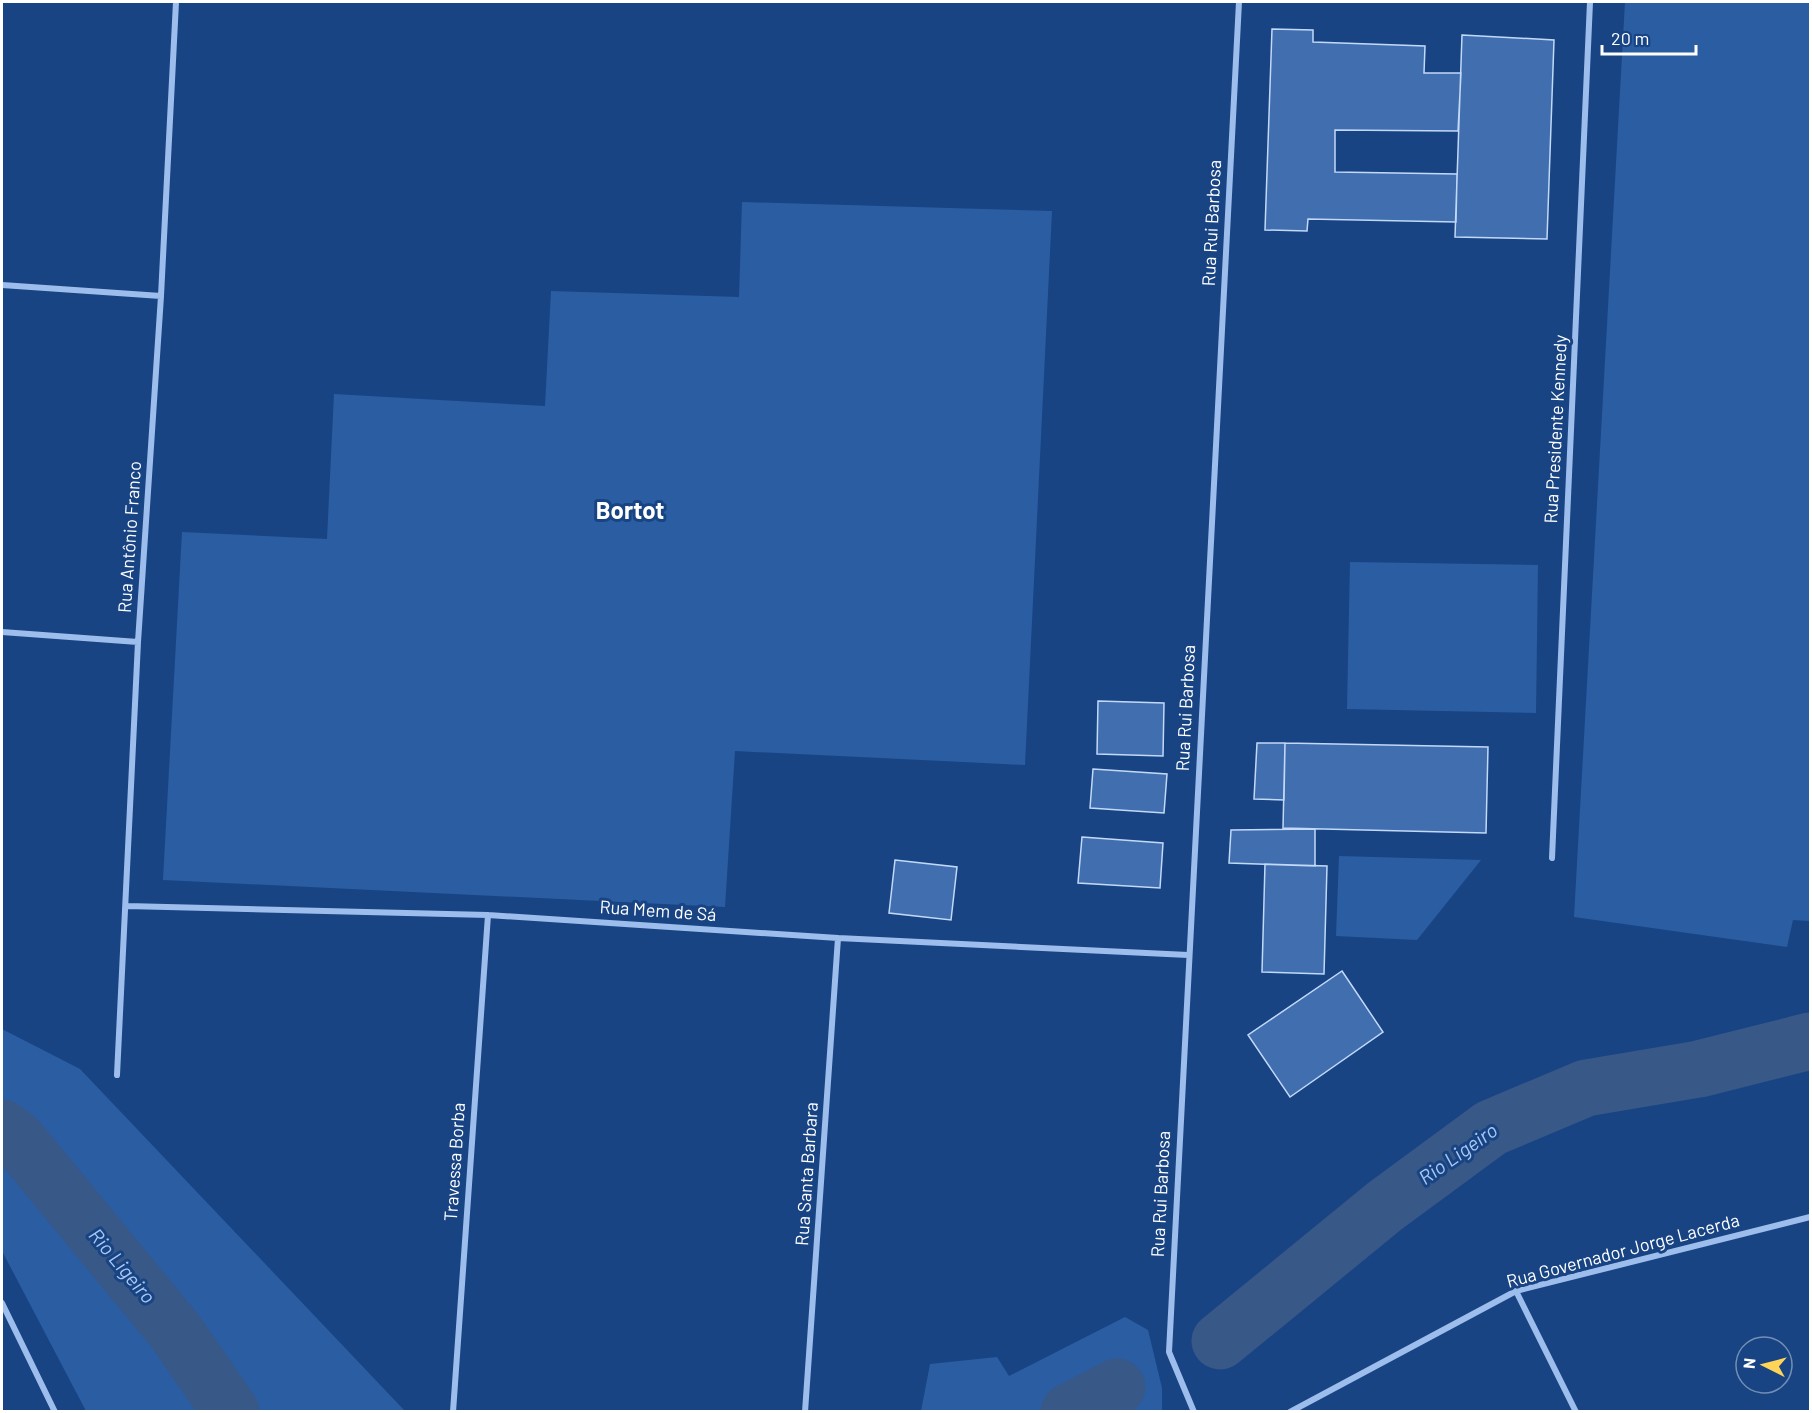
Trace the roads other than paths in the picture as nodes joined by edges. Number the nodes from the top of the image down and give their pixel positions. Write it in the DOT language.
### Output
graph roads {
  1 [pos="176,2"];
  2 [pos="1239,2"];
  3 [pos="1590,2"];
  4 [pos="2,285"];
  5 [pos="161,296"];
  6 [pos="2,632"];
  7 [pos="138,642"];
  8 [pos="1552,858"];
  9 [pos="127,906"];
  10 [pos="488,915"];
  11 [pos="838,938"];
  12 [pos="1188,955"];
  13 [pos="117,1075"];
  14 [pos="1810,1217"];
  15 [pos="1516,1291"];
  16 [pos="2,1303"];
  17 [pos="55,1412"];
  18 [pos="453,1412"];
  19 [pos="805,1412"];
  20 [pos="1194,1412"];
  21 [pos="1290,1412"];
  22 [pos="1576,1412"];
  1 -- 5 [label="street, Rua Antônio Franco"];
  2 -- 12 [label="street, Rua Rui Barbosa"];
  3 -- 8 [label="street, Rua Presidente Kennedy"];
  4 -- 5 [label="street"];
  5 -- 7 [label="street, Rua Antônio Franco"];
  6 -- 7 [label="street"];
  7 -- 9 [label="street, Rua Antônio Franco"];
  9 -- 10 [label="street, Rua Mem de Sá"];
  9 -- 13 [label="street, Rua Antônio Franco"];
  10 -- 11 [label="street, Rua Mem de Sá"];
  10 -- 18 [label="street, Travessa Borba"];
  11 -- 12 [label="street, Rua Mem de Sá"];
  11 -- 19 [label="street, Rua Santa Barbara"];
  12 -- 20 [label="street, Rua Rui Barbosa"];
  14 -- 15 [label="street, Rua Governador Jorge Lacerda"];
  15 -- 21 [label="street, Rua Governador Jorge Lacerda"];
  15 -- 22 [label="street"];
  16 -- 17 [label="street"];
}
